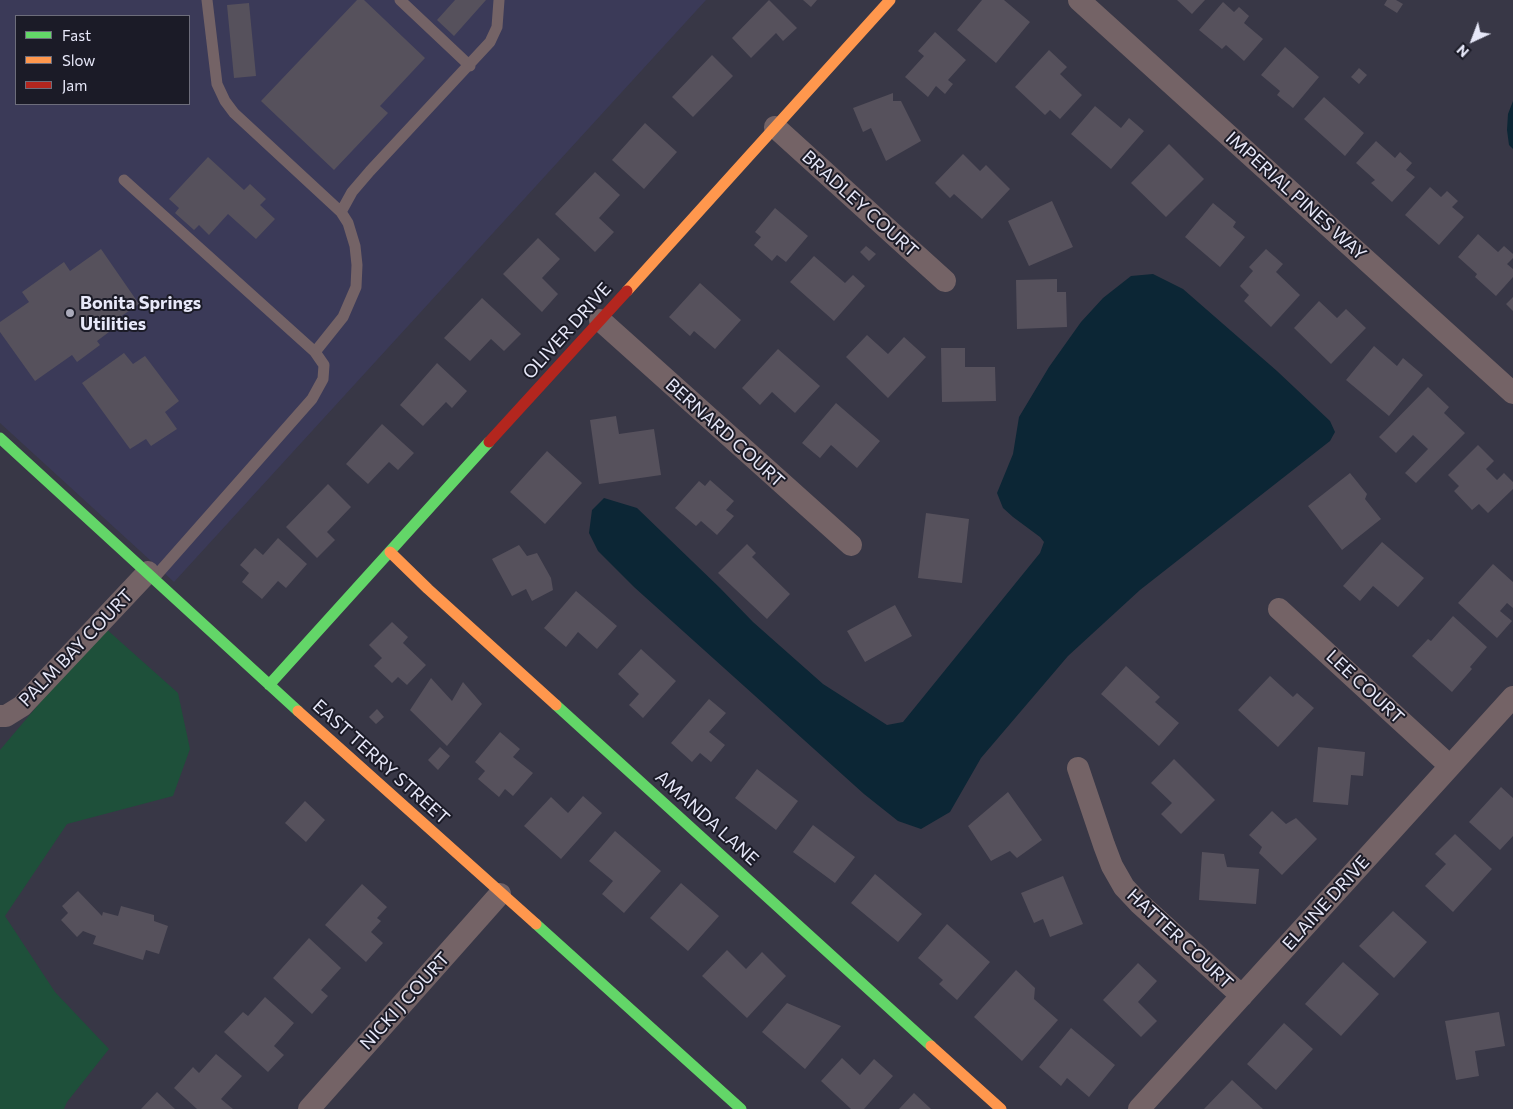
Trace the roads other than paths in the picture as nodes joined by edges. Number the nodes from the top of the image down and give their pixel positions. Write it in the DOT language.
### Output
graph roads {
  1 [pos="207,0"];
  2 [pos="400,0"];
  3 [pos="499,0"];
  4 [pos="890,0"];
  5 [pos="1079,0"];
  6 [pos="470,66"];
  7 [pos="775,127"];
  8 [pos="124,180"];
  9 [pos="341,212"];
  10 [pos="945,281"];
  11 [pos="600,320"];
  12 [pos="315,352"];
  13 [pos="1513,393"];
  14 [pos="0,438"];
  15 [pos="851,545"];
  16 [pos="390,552"];
  17 [pos="151,575"];
  18 [pos="1279,609"];
  19 [pos="269,685"];
  20 [pos="1513,696"];
  21 [pos="0,716"];
  22 [pos="1450,766"];
  23 [pos="1078,768"];
  24 [pos="500,894"];
  25 [pos="1242,996"];
  26 [pos="309,1109"];
  27 [pos="741,1109"];
  28 [pos="1001,1109"];
  29 [pos="1139,1109"];
  1 -- 9 [label="lane"];
  2 -- 6 [label="lane"];
  3 -- 6 [label="lane"];
  4 -- 7 [label="street, OLIVER DRIVE"];
  5 -- 13 [label="street, IMPERIAL PINES WAY"];
  6 -- 9 [label="lane"];
  7 -- 10 [label="street, BRADLEY COURT"];
  7 -- 11 [label="street, OLIVER DRIVE"];
  8 -- 12 [label="lane"];
  9 -- 12 [label="lane"];
  11 -- 15 [label="street, BERNARD COURT"];
  11 -- 16 [label="street, OLIVER DRIVE"];
  12 -- 17 [label="lane"];
  14 -- 17 [label="street, EAST TERRY STREET"];
  16 -- 19 [label="street, OLIVER DRIVE"];
  16 -- 28 [label="street, AMANDA LANE"];
  17 -- 19 [label="street, EAST TERRY STREET"];
  17 -- 21 [label="street, PALM BAY COURT"];
  18 -- 22 [label="street, LEE COURT"];
  19 -- 24 [label="street, EAST TERRY STREET"];
  20 -- 22 [label="street, ELAINE DRIVE"];
  22 -- 25 [label="street, ELAINE DRIVE"];
  23 -- 25 [label="street, HATTER COURT"];
  24 -- 26 [label="street, NICKI J COURT"];
  24 -- 27 [label="street, EAST TERRY STREET"];
  25 -- 29 [label="street, ELAINE DRIVE"];
}
